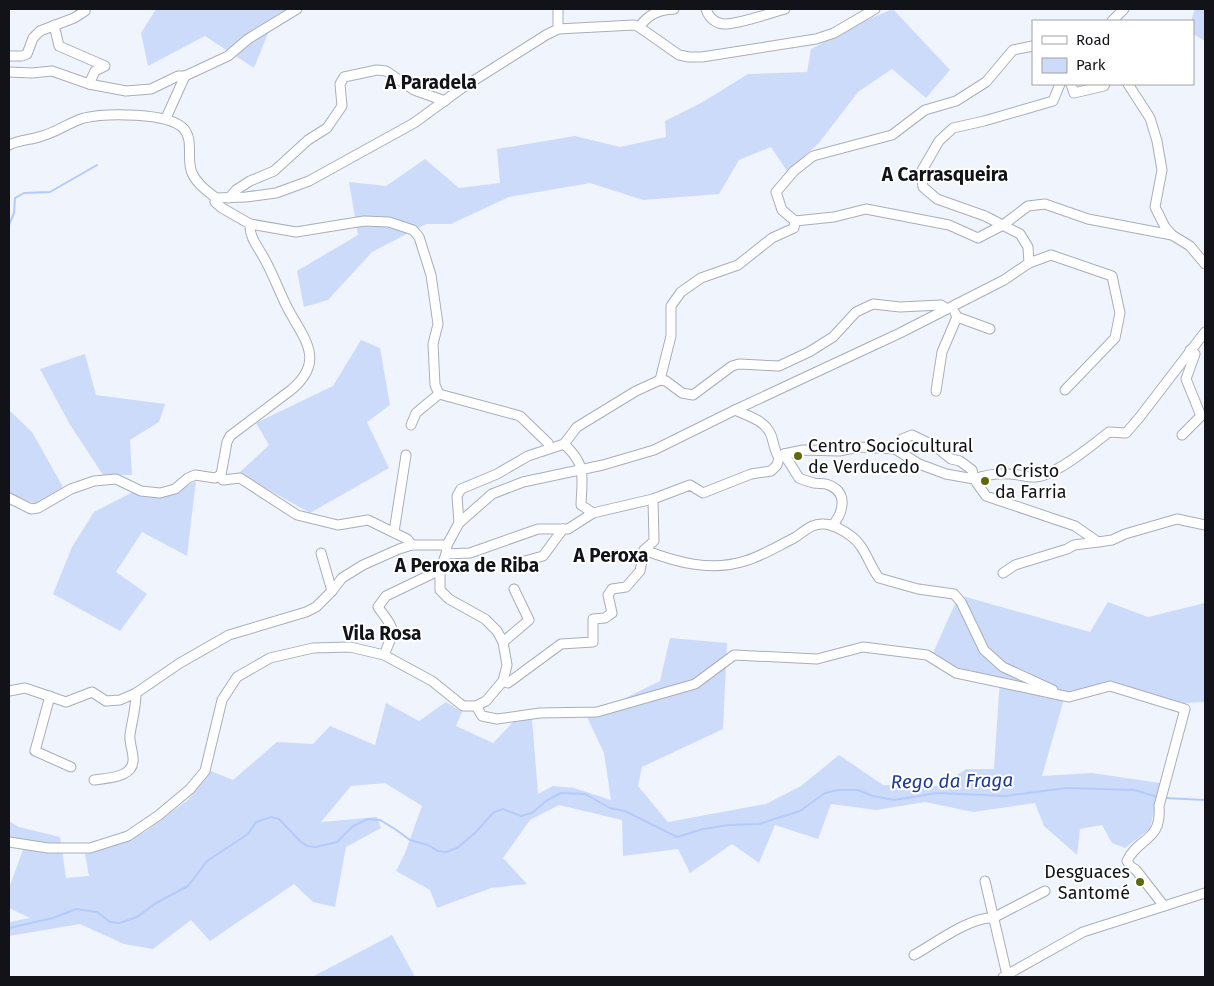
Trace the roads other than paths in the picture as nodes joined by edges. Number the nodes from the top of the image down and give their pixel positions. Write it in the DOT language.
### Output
graph roads {
  1 [pos="84,9"];
  2 [pos="297,9"];
  3 [pos="558,9"];
  4 [pos="659,9"];
  5 [pos="674,9"];
  6 [pos="706,9"];
  7 [pos="785,9"];
  8 [pos="875,9"];
  9 [pos="1124,9"];
  10 [pos="1113,20"];
  11 [pos="54,25"];
  12 [pos="639,27"];
  13 [pos="558,29"];
  14 [pos="1032,46"];
  15 [pos="9,56"];
  16 [pos="9,72"];
  17 [pos="185,76"];
  18 [pos="89,84"];
  19 [pos="1060,85"];
  20 [pos="1072,85"];
  21 [pos="1104,85"];
  22 [pos="1129,85"];
  23 [pos="445,101"];
  24 [pos="166,118"];
  25 [pos="9,145"];
  26 [pos="216,198"];
  27 [pos="229,198"];
  28 [pos="794,221"];
  29 [pos="250,224"];
  30 [pos="1003,225"];
  31 [pos="1172,235"];
  32 [pos="1029,263"];
  33 [pos="1205,264"];
  34 [pos="950,307"];
  35 [pos="957,316"];
  36 [pos="990,329"];
  37 [pos="1205,332"];
  38 [pos="1190,350"];
  39 [pos="660,380"];
  40 [pos="1065,390"];
  41 [pos="936,392"];
  42 [pos="439,394"];
  43 [pos="735,410"];
  44 [pos="411,425"];
  45 [pos="1182,435"];
  46 [pos="564,444"];
  47 [pos="550,448"];
  48 [pos="895,449"];
  49 [pos="406,455"];
  50 [pos="781,456"];
  51 [pos="582,469"];
  52 [pos="219,476"];
  53 [pos="974,479"];
  54 [pos="9,498"];
  55 [pos="653,499"];
  56 [pos="593,513"];
  57 [pos="459,523"];
  58 [pos="1205,525"];
  59 [pos="832,526"];
  60 [pos="563,529"];
  61 [pos="394,532"];
  62 [pos="1098,542"];
  63 [pos="412,545"];
  64 [pos="447,550"];
  65 [pos="644,550"];
  66 [pos="321,553"];
  67 [pos="520,562"];
  68 [pos="440,570"];
  69 [pos="1003,573"];
  70 [pos="514,589"];
  71 [pos="332,591"];
  72 [pos="503,642"];
  73 [pos="384,655"];
  74 [pos="503,681"];
  75 [pos="9,690"];
  76 [pos="136,693"];
  77 [pos="50,696"];
  78 [pos="1069,697"];
  79 [pos="476,706"];
  80 [pos="71,767"];
  81 [pos="94,780"];
  82 [pos="9,842"];
  83 [pos="985,881"];
  84 [pos="1045,891"];
  85 [pos="1205,893"];
  86 [pos="1164,906"];
  87 [pos="993,918"];
  88 [pos="914,955"];
  89 [pos="1008,976"];
  1 -- 11 [label="street"];
  2 -- 17 [label="street"];
  3 -- 13 [label="street"];
  4 -- 5 [label="street"];
  4 -- 12 [label="street"];
  6 -- 7 [label="street"];
  8 -- 12 [label="street"];
  9 -- 10 [label="street"];
  11 -- 15 [label="street"];
  11 -- 18 [label="street"];
  12 -- 13 [label="street"];
  13 -- 23 [label="street"];
  14 -- 28 [label="street"];
  16 -- 18 [label="street"];
  17 -- 18 [label="street"];
  17 -- 24 [label="street"];
  19 -- 30 [label="street"];
  20 -- 21 [label="street"];
  22 -- 31 [label="street"];
  23 -- 27 [label="street"];
  23 -- 27 [label="street"];
  24 -- 25 [label="street"];
  24 -- 26 [label="street"];
  26 -- 27 [label="street"];
  26 -- 29 [label="street"];
  28 -- 30 [label="street"];
  28 -- 39 [label="street"];
  29 -- 42 [label="street"];
  29 -- 52 [label="street"];
  30 -- 31 [label="street"];
  30 -- 32 [label="street"];
  31 -- 33 [label="street"];
  32 -- 34 [label="street"];
  32 -- 40 [label="street"];
  34 -- 35 [label="street"];
  34 -- 39 [label="street"];
  34 -- 43 [label="street"];
  35 -- 36 [label="street"];
  35 -- 41 [label="street"];
  37 -- 38 [label="street"];
  38 -- 45 [label="street"];
  38 -- 53 [label="street"];
  39 -- 46 [label="street"];
  42 -- 44 [label="street"];
  42 -- 47 [label="street"];
  43 -- 50 [label="street"];
  43 -- 51 [label="street"];
  46 -- 47 [label="street"];
  46 -- 51 [label="street"];
  47 -- 57 [label="street"];
  48 -- 50 [label="street"];
  48 -- 53 [label="street"];
  48 -- 53 [label="street"];
  49 -- 61 [label="street"];
  50 -- 55 [label="street"];
  50 -- 59 [label="street"];
  51 -- 56 [label="street"];
  51 -- 57 [label="street"];
  52 -- 54 [label="street"];
  52 -- 61 [label="street"];
  53 -- 62 [label="street"];
  55 -- 56 [label="street"];
  55 -- 65 [label="street"];
  56 -- 60 [label="street"];
  57 -- 64 [label="street"];
  58 -- 62 [label="street"];
  59 -- 65 [label="street"];
  59 -- 78 [label="street"];
  60 -- 64 [label="street"];
  60 -- 67 [label="street"];
  61 -- 63 [label="street"];
  62 -- 69 [label="street"];
  63 -- 64 [label="street"];
  63 -- 71 [label="street"];
  64 -- 68 [label="street"];
  65 -- 74 [label="street"];
  66 -- 71 [label="street"];
  68 -- 72 [label="street"];
  68 -- 73 [label="street"];
  70 -- 72 [label="street"];
  71 -- 76 [label="street"];
  72 -- 74 [label="street"];
  73 -- 79 [label="street"];
  73 -- 82 [label="street"];
  74 -- 79 [label="street"];
  75 -- 77 [label="street"];
  76 -- 77 [label="street"];
  76 -- 81 [label="street"];
  77 -- 80 [label="street"];
  78 -- 79 [label="street"];
  78 -- 86 [label="street"];
  83 -- 87 [label="street"];
  84 -- 87 [label="street"];
  85 -- 86 [label="street"];
  86 -- 89 [label="street"];
  87 -- 88 [label="street"];
  87 -- 89 [label="street"];
}
